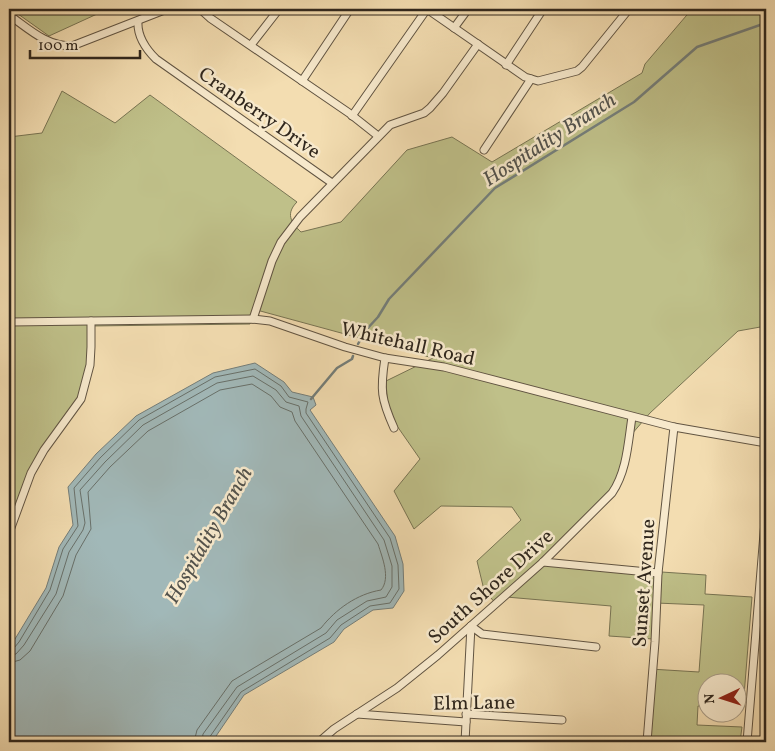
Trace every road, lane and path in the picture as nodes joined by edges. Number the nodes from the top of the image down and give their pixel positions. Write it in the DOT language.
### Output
graph roads {
  1 [pos="166,9"];
  2 [pos="200,9"];
  3 [pos="279,9"];
  4 [pos="350,9"];
  5 [pos="427,9"];
  6 [pos="468,9"];
  7 [pos="543,9"];
  8 [pos="629,9"];
  9 [pos="9,15"];
  10 [pos="138,21"];
  11 [pos="454,28"];
  12 [pos="478,44"];
  13 [pos="251,45"];
  14 [pos="506,65"];
  15 [pos="531,79"];
  16 [pos="302,81"];
  17 [pos="352,116"];
  18 [pos="378,136"];
  19 [pos="484,150"];
  20 [pos="332,183"];
  21 [pos="254,319"];
  22 [pos="91,321"];
  23 [pos="9,322"];
  24 [pos="385,358"];
  25 [pos="632,417"];
  26 [pos="674,427"];
  27 [pos="394,428"];
  28 [pos="766,443"];
  29 [pos="766,509"];
  30 [pos="9,533"];
  31 [pos="543,562"];
  32 [pos="658,573"];
  33 [pos="471,626"];
  34 [pos="596,647"];
  35 [pos="356,714"];
  36 [pos="466,718"];
  37 [pos="562,720"];
  38 [pos="319,742"];
  39 [pos="465,742"];
  40 [pos="647,742"];
  41 [pos="746,742"];
  1 -- 10 [label="street"];
  2 -- 13 [label="street"];
  3 -- 13 [label="street"];
  4 -- 16 [label="street"];
  5 -- 11 [label="street"];
  5 -- 17 [label="street"];
  6 -- 11 [label="street"];
  7 -- 14 [label="street"];
  8 -- 15 [label="street"];
  9 -- 10 [label="street"];
  10 -- 20 [label="street, Cranberry Drive"];
  11 -- 12 [label="street"];
  12 -- 14 [label="street"];
  12 -- 18 [label="street"];
  13 -- 16 [label="street"];
  14 -- 15 [label="street"];
  15 -- 19 [label="street"];
  16 -- 17 [label="street"];
  17 -- 18 [label="street"];
  18 -- 20 [label="street"];
  20 -- 21 [label="street"];
  21 -- 22 [label="street, Whitehall Road"];
  21 -- 24 [label="street, Whitehall Road"];
  22 -- 23 [label="street, Whitehall Road"];
  22 -- 30 [label="street"];
  24 -- 25 [label="street, Whitehall Road"];
  24 -- 27 [label="street"];
  25 -- 26 [label="street, Whitehall Road"];
  25 -- 31 [label="street, South Shore Drive"];
  26 -- 28 [label="street, Whitehall Road"];
  26 -- 32 [label="street, Sunset Avenue"];
  29 -- 41 [label="street"];
  31 -- 32 [label="street"];
  31 -- 33 [label="street, South Shore Drive"];
  32 -- 40 [label="street, Sunset Avenue"];
  33 -- 34 [label="street"];
  33 -- 35 [label="street, South Shore Drive"];
  33 -- 36 [label="street"];
  35 -- 36 [label="street, Elm Lane"];
  35 -- 38 [label="street, South Shore Drive"];
  36 -- 37 [label="street, Elm Lane"];
  36 -- 39 [label="street"];
}
